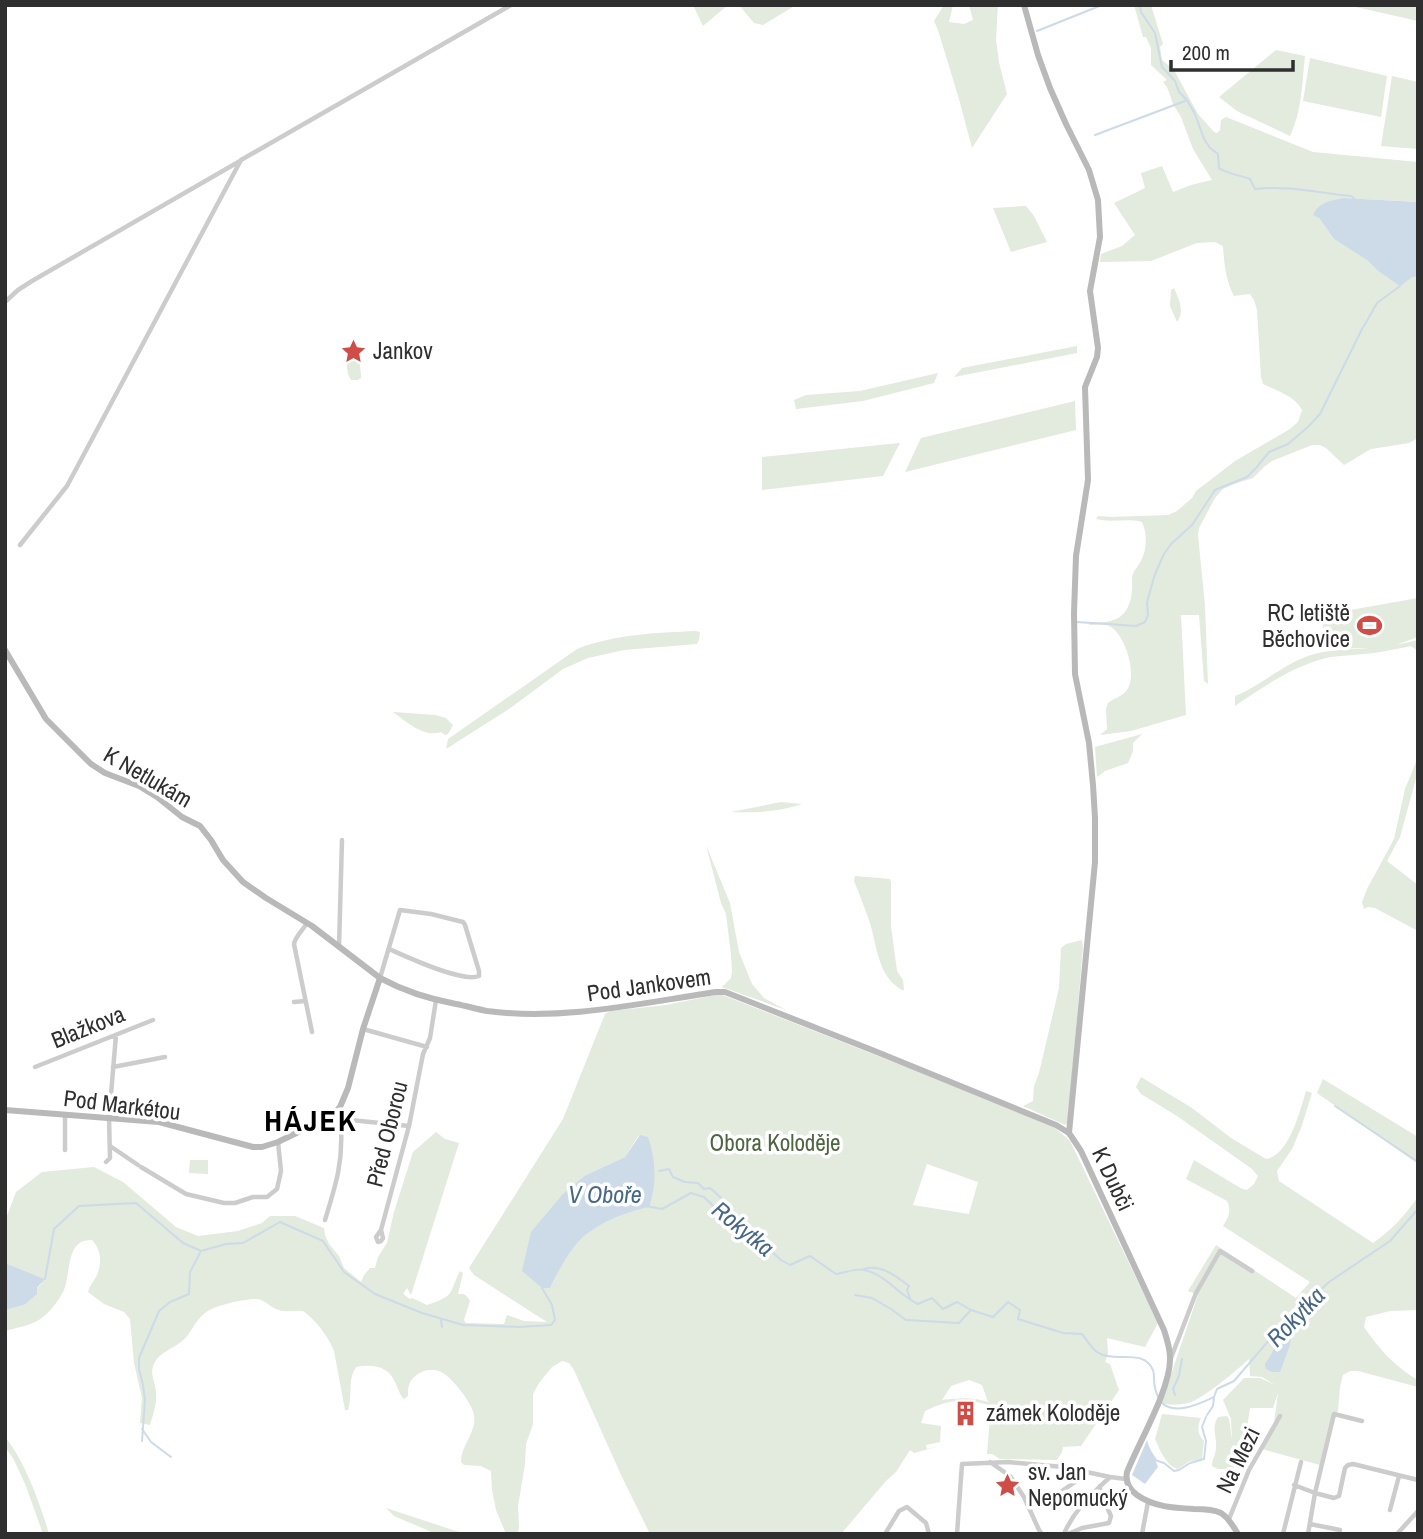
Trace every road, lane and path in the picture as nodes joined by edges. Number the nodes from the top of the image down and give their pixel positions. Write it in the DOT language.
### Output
graph roads {
  1 [pos="511,5"];
  2 [pos="1024,5"];
  3 [pos="241,160"];
  4 [pos="5,302"];
  5 [pos="20,545"];
  6 [pos="5,650"];
  7 [pos="204,829"];
  8 [pos="342,840"];
  9 [pos="307,923"];
  10 [pos="339,947"];
  11 [pos="389,949"];
  12 [pos="380,978"];
  13 [pos="436,1000"];
  14 [pos="305,1001"];
  15 [pos="294,1002"];
  16 [pos="153,1020"];
  17 [pos="363,1029"];
  18 [pos="312,1032"];
  19 [pos="116,1035"];
  20 [pos="427,1047"];
  21 [pos="165,1057"];
  22 [pos="35,1067"];
  23 [pos="113,1067"];
  24 [pos="340,1107"];
  25 [pos="5,1111"];
  26 [pos="65,1115"];
  27 [pos="331,1116"];
  28 [pos="109,1118"];
  29 [pos="341,1119"];
  30 [pos="409,1126"];
  31 [pos="1069,1133"];
  32 [pos="278,1142"];
  33 [pos="110,1146"];
  34 [pos="65,1150"];
  35 [pos="106,1162"];
  36 [pos="325,1220"];
  37 [pos="381,1230"];
  38 [pos="1252,1270"];
  39 [pos="1170,1359"];
  40 [pos="1280,1416"];
  41 [pos="1362,1421"];
  42 [pos="989,1462"];
  43 [pos="1301,1462"];
  44 [pos="1088,1472"];
  45 [pos="1399,1476"];
  46 [pos="1110,1477"];
  47 [pos="1126,1479"];
  48 [pos="1418,1480"];
  49 [pos="1294,1485"];
  50 [pos="1100,1486"];
  51 [pos="1062,1491"];
  52 [pos="1315,1493"];
  53 [pos="1148,1502"];
  54 [pos="1390,1510"];
  55 [pos="1418,1511"];
  56 [pos="1229,1519"];
  57 [pos="1310,1524"];
  58 [pos="1339,1530"];
  59 [pos="886,1532"];
  60 [pos="895,1534"];
  61 [pos="929,1534"];
  62 [pos="957,1534"];
  63 [pos="1042,1534"];
  64 [pos="1066,1534"];
  65 [pos="1142,1534"];
  66 [pos="1238,1534"];
  67 [pos="1283,1534"];
  68 [pos="1308,1534"];
  69 [pos="1397,1534"];
  1 -- 3 [label="street"];
  2 -- 31 [label="street, K Dubči"];
  3 -- 4 [label="street"];
  3 -- 5 [label="street"];
  6 -- 7 [label="street, K Netlukám"];
  7 -- 9 [label="street, Pod Jankovem"];
  8 -- 10 [label="street"];
  9 -- 10 [label="street, Pod Jankovem"];
  9 -- 14 [label="street"];
  10 -- 12 [label="street, Pod Jankovem"];
  11 -- 11 [label="street"];
  11 -- 12 [label="street"];
  12 -- 13 [label="street, Pod Jankovem"];
  12 -- 17 [label="street, Pod Markétou"];
  13 -- 20 [label="street, Před Oborou"];
  13 -- 31 [label="street, Pod Jankovem"];
  14 -- 15 [label="street"];
  14 -- 18 [label="street"];
  16 -- 19 [label="street, Blažkova"];
  17 -- 20 [label="street"];
  17 -- 24 [label="street, Pod Markétou"];
  19 -- 22 [label="street, Blažkova"];
  19 -- 23 [label="street"];
  20 -- 30 [label="street, Před Oborou"];
  21 -- 23 [label="street"];
  23 -- 28 [label="street"];
  24 -- 27 [label="street, Pod Markétou"];
  24 -- 29 [label="street"];
  25 -- 26 [label="street, Pod Markétou"];
  26 -- 28 [label="street, Pod Markétou"];
  26 -- 34 [label="street"];
  27 -- 29 [label="street"];
  27 -- 32 [label="street, Pod Markétou"];
  28 -- 32 [label="street, Pod Markétou"];
  28 -- 33 [label="street"];
  29 -- 30 [label="street"];
  29 -- 36 [label="street"];
  30 -- 37 [label="street, Před Oborou"];
  31 -- 39 [label="street, K Dubči"];
  32 -- 33 [label="street"];
  33 -- 35 [label="street"];
  38 -- 39 [label="street"];
  39 -- 47 [label="street, K Dubči"];
  40 -- 56 [label="street, Na Mezi"];
  41 -- 52 [label="street"];
  42 -- 44 [label="street"];
  42 -- 62 [label="street"];
  42 -- 63 [label="street"];
  43 -- 49 [label="street"];
  44 -- 46 [label="street"];
  44 -- 51 [label="street"];
  45 -- 48 [label="street"];
  45 -- 52 [label="street"];
  45 -- 54 [label="street"];
  46 -- 47 [label="street"];
  46 -- 50 [label="street"];
  47 -- 53 [label="street"];
  49 -- 52 [label="street"];
  49 -- 67 [label="street"];
  50 -- 64 [label="street"];
  50 -- 64 [label="street"];
  52 -- 57 [label="street"];
  53 -- 56 [label="street"];
  53 -- 65 [label="street"];
  55 -- 69 [label="street"];
  56 -- 66 [label="street"];
  57 -- 58 [label="street"];
  57 -- 68 [label="street"];
  59 -- 60 [label="street"];
  59 -- 61 [label="street"];
}
